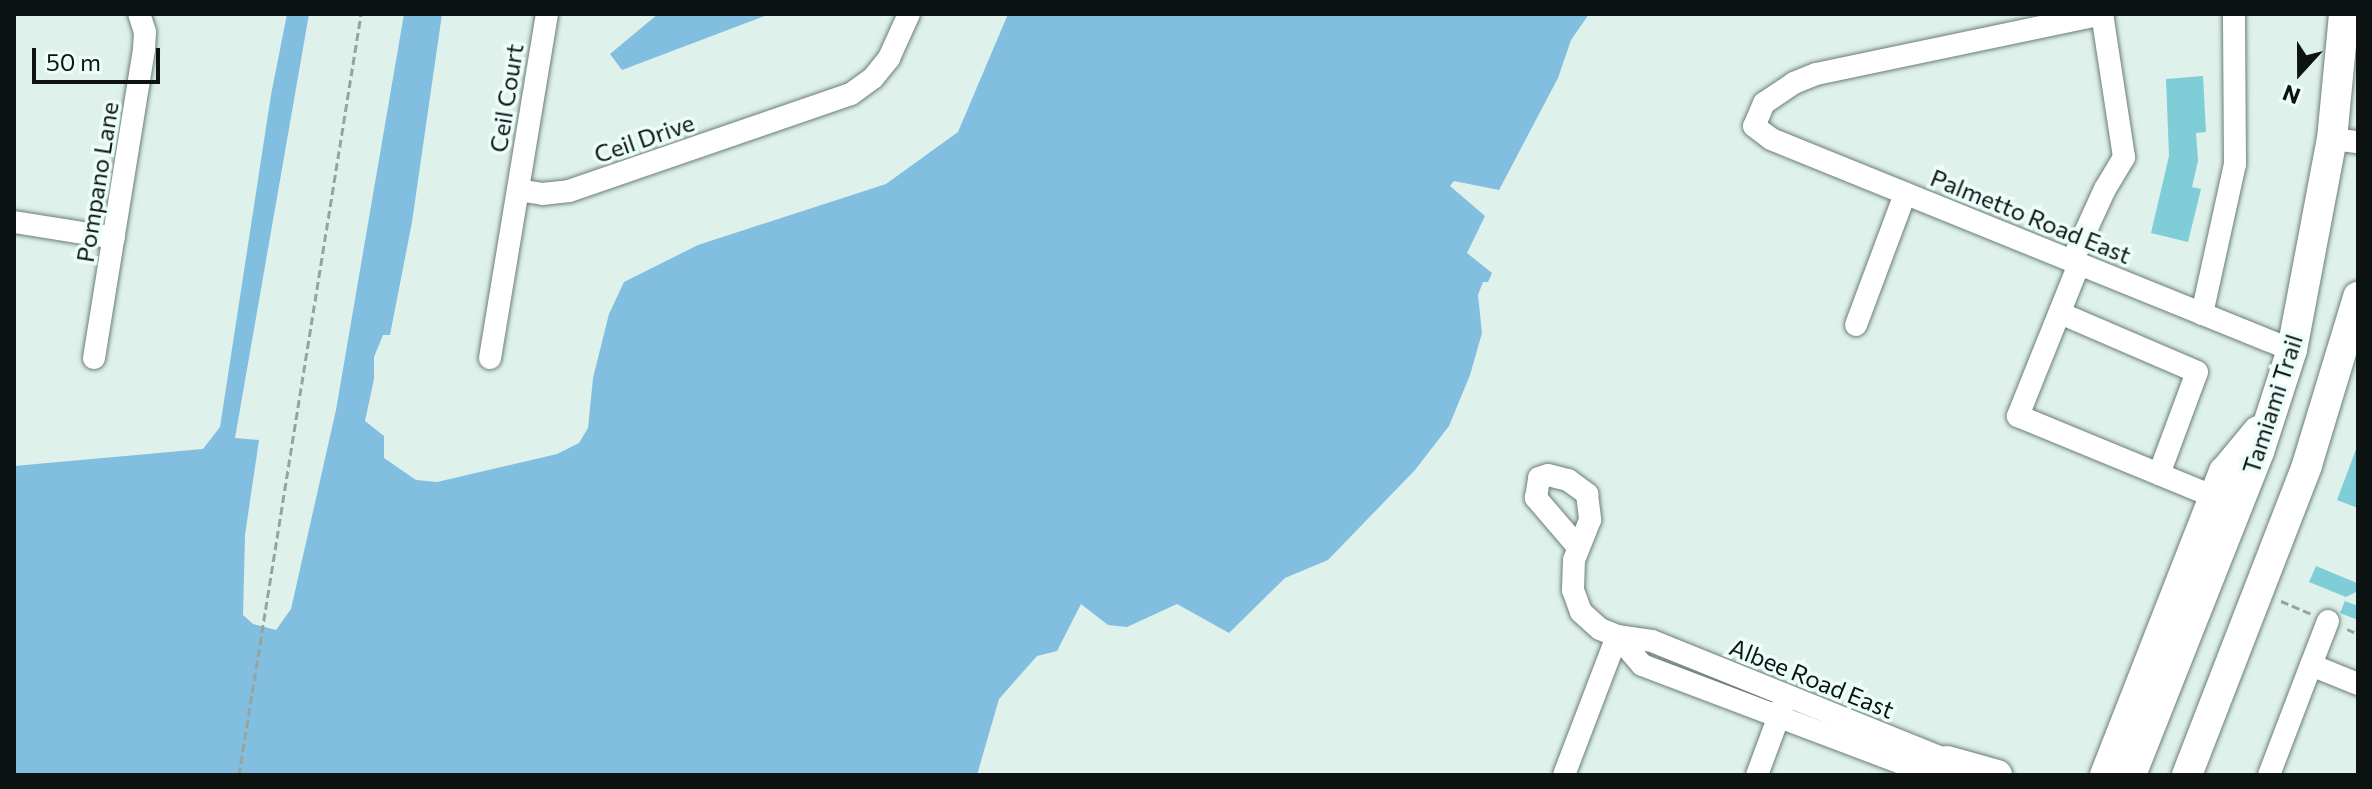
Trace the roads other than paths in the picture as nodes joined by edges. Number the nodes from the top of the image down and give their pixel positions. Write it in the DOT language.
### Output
graph roads {
  1 [pos="139,14"];
  2 [pos="547,14"];
  3 [pos="909,14"];
  4 [pos="2103,14"];
  5 [pos="2234,14"];
  6 [pos="2344,14"];
  7 [pos="2345,140"];
  8 [pos="518,190"];
  9 [pos="1905,194"];
  10 [pos="14,222"];
  11 [pos="114,238"];
  12 [pos="2076,262"];
  13 [pos="2357,305"];
  14 [pos="2060,313"];
  15 [pos="2202,314"];
  16 [pos="1856,325"];
  17 [pos="2292,350"];
  18 [pos="94,358"];
  19 [pos="490,358"];
  20 [pos="2349,367"];
  21 [pos="2272,414"];
  22 [pos="2159,474"];
  23 [pos="2215,497"];
  24 [pos="1578,547"];
  25 [pos="2328,621"];
  26 [pos="1617,636"];
  27 [pos="2311,665"];
  28 [pos="2358,684"];
  29 [pos="1786,696"];
  30 [pos="1777,719"];
  31 [pos="1928,770"];
  32 [pos="1564,775"];
  33 [pos="1757,775"];
  34 [pos="1985,775"];
  35 [pos="1997,775"];
  36 [pos="2105,775"];
  37 [pos="2131,775"];
  38 [pos="2187,775"];
  39 [pos="2269,775"];
  1 -- 11 [label="street, Pompano Lane"];
  2 -- 8 [label="street, Ceil Court"];
  3 -- 8 [label="street, Ceil Drive"];
  4 -- 9 [label="street, Palmetto Road East"];
  4 -- 12 [label="street"];
  5 -- 15 [label="street"];
  6 -- 7 [label="main road, Tamiami Trail"];
  7 -- 17 [label="main road, Tamiami Trail"];
  8 -- 19 [label="street"];
  9 -- 12 [label="street, Palmetto Road East"];
  9 -- 16 [label="street"];
  10 -- 11 [label="street"];
  11 -- 18 [label="street, Pompano Lane"];
  12 -- 14 [label="street"];
  12 -- 15 [label="street, Palmetto Road East"];
  13 -- 20 [label="main road"];
  14 -- 22 [label="street"];
  14 -- 22 [label="street"];
  15 -- 17 [label="street, Palmetto Road East"];
  17 -- 21 [label="main road, Tamiami Trail"];
  20 -- 38 [label="main road"];
  21 -- 23 [label="main road"];
  21 -- 37 [label="main road, Tamiami Trail"];
  22 -- 23 [label="street"];
  23 -- 36 [label="main road"];
  24 -- 26 [label="street, Albee Road East"];
  25 -- 27 [label="street"];
  26 -- 29 [label="street, Albee Road East"];
  26 -- 30 [label="street, Albee Road East"];
  26 -- 32 [label="street"];
  27 -- 28 [label="street"];
  27 -- 39 [label="street"];
  29 -- 30 [label="street"];
  29 -- 31 [label="street, Albee Road East"];
  30 -- 31 [label="street, Albee Road East"];
  30 -- 33 [label="street"];
  31 -- 34 [label="street, Albee Road East"];
  31 -- 35 [label="main road"];
}
